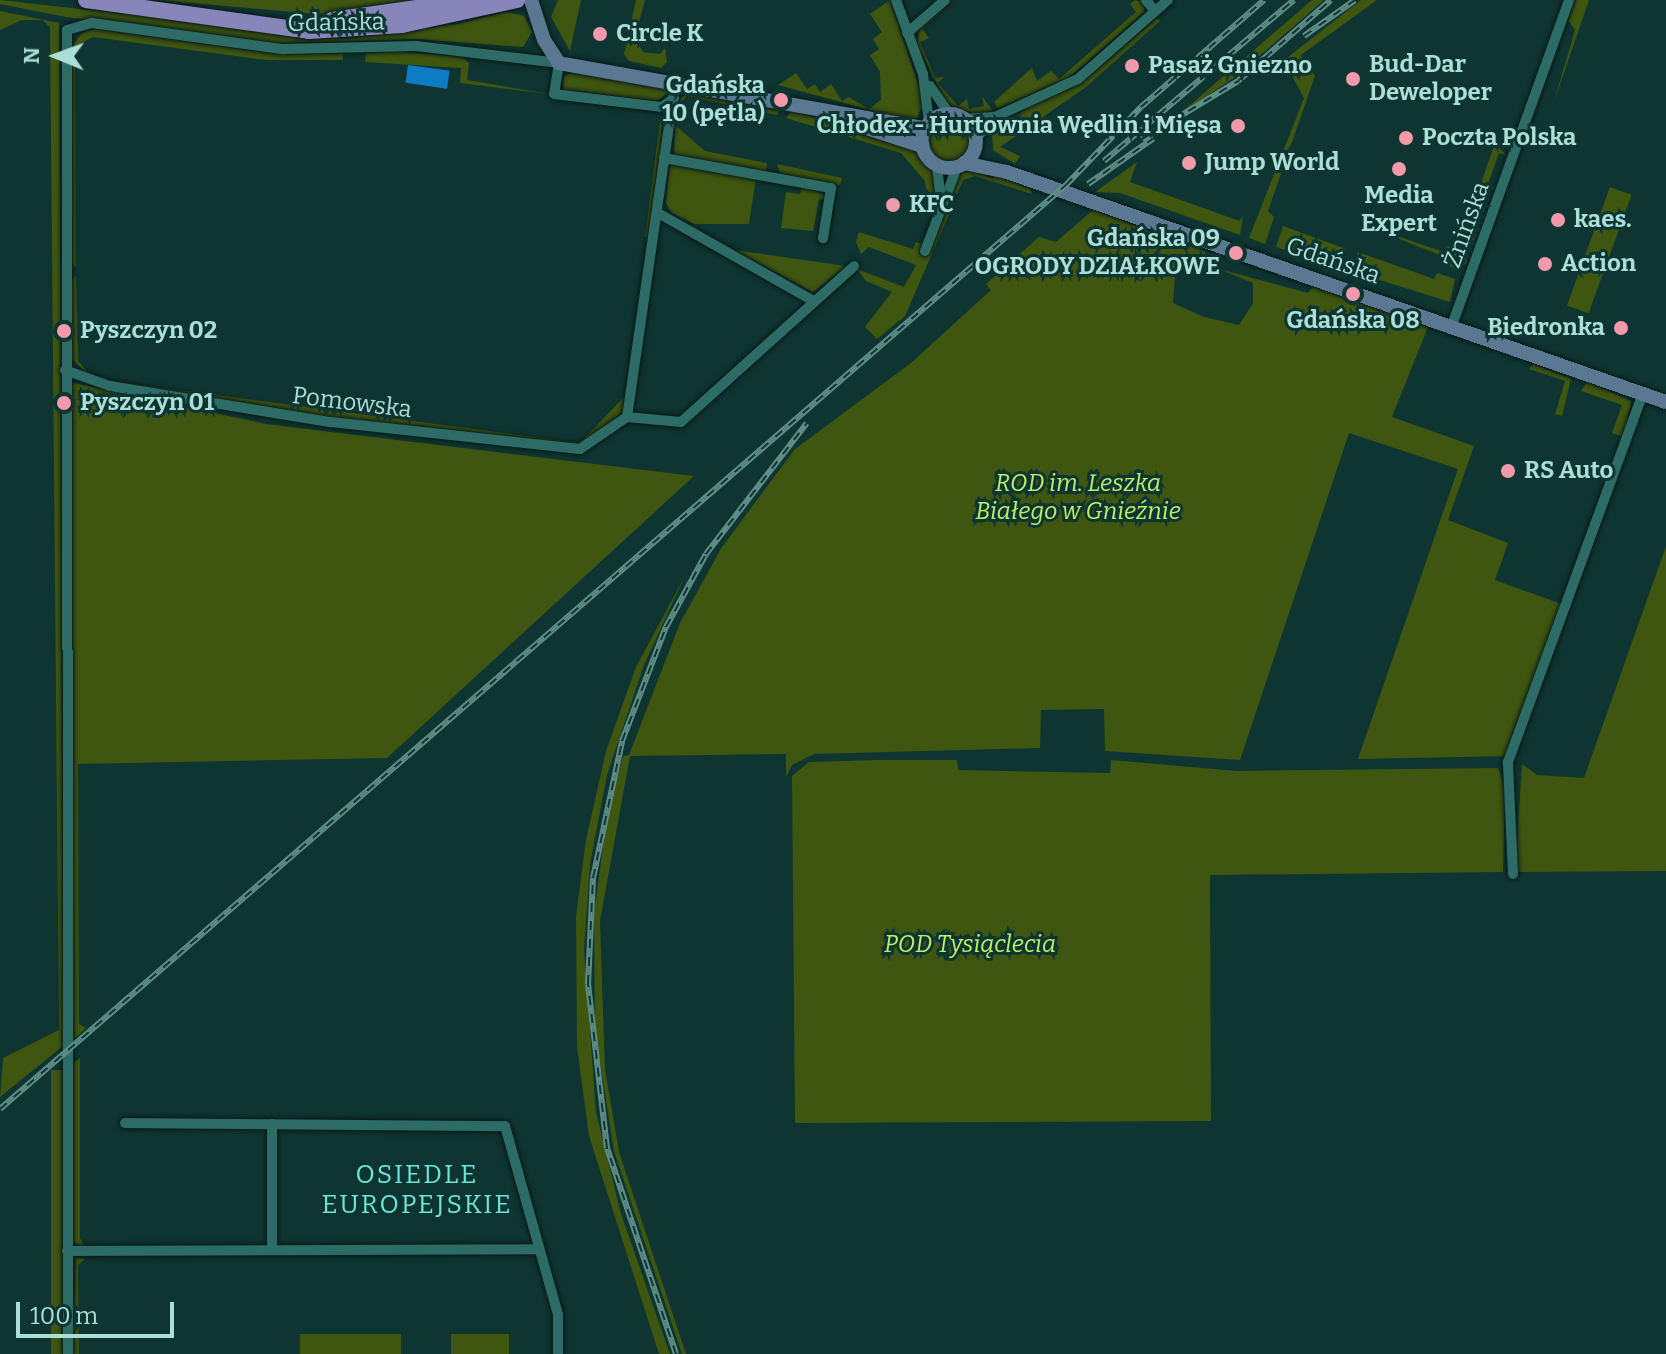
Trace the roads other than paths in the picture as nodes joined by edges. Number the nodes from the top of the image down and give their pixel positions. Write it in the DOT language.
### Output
graph roads {
  1 [pos="86,0"];
  2 [pos="472,0"];
  3 [pos="517,0"];
  4 [pos="531,0"];
  5 [pos="896,0"];
  6 [pos="945,0"];
  7 [pos="1146,0"];
  8 [pos="1168,0"];
  9 [pos="1569,0"];
  10 [pos="1155,11"];
  11 [pos="230,19"];
  12 [pos="907,33"];
  13 [pos="559,63"];
  14 [pos="923,74"];
  15 [pos="678,81"];
  16 [pos="674,98"];
  17 [pos="949,113"];
  18 [pos="841,116"];
  19 [pos="996,117"];
  20 [pos="965,119"];
  21 [pos="926,125"];
  22 [pos="976,141"];
  23 [pos="922,146"];
  24 [pos="664,158"];
  25 [pos="937,165"];
  26 [pos="960,165"];
  27 [pos="1007,172"];
  28 [pos="941,203"];
  29 [pos="658,213"];
  30 [pos="823,238"];
  31 [pos="925,251"];
  32 [pos="854,266"];
  33 [pos="815,302"];
  34 [pos="1451,328"];
  35 [pos="65,370"];
  36 [pos="1643,394"];
  37 [pos="1666,402"];
  38 [pos="627,417"];
  39 [pos="1513,874"];
  40 [pos="125,1123"];
  41 [pos="272,1124"];
  42 [pos="539,1249"];
  43 [pos="272,1250"];
  44 [pos="67,1251"];
  45 [pos="68,1354"];
  46 [pos="558,1354"];
  1 -- 11 [label="main road, Gdańska"];
  2 -- 11 [label="main road, Gdańska"];
  3 -- 11 [label="main road, Gdańska"];
  4 -- 13 [label="street"];
  5 -- 12 [label="street"];
  6 -- 12 [label="street"];
  7 -- 10 [label="street"];
  8 -- 10 [label="street"];
  9 -- 34 [label="street, Żnińska"];
  10 -- 19 [label="street"];
  12 -- 14 [label="street"];
  13 -- 15 [label="street, Gdańska"];
  13 -- 16 [label="street"];
  13 -- 35 [label="street, Gdańska"];
  14 -- 17 [label="street"];
  14 -- 21 [label="street"];
  15 -- 16 [label="street"];
  15 -- 18 [label="street, Gdańska"];
  16 -- 24 [label="street"];
  17 -- 20 [label="street"];
  17 -- 21 [label="street"];
  18 -- 21 [label="street, Gdańska"];
  18 -- 23 [label="street, Gdańska"];
  19 -- 20 [label="street"];
  19 -- 22 [label="street"];
  20 -- 22 [label="street"];
  21 -- 23 [label="street"];
  22 -- 26 [label="street"];
  22 -- 27 [label="street, Gdańska"];
  23 -- 25 [label="street"];
  24 -- 29 [label="street"];
  24 -- 30 [label="street"];
  25 -- 26 [label="street"];
  25 -- 28 [label="street"];
  26 -- 27 [label="street, Gdańska"];
  26 -- 28 [label="street"];
  27 -- 34 [label="street, Gdańska"];
  28 -- 31 [label="street"];
  29 -- 33 [label="street"];
  29 -- 38 [label="street"];
  32 -- 33 [label="street"];
  33 -- 38 [label="street"];
  34 -- 36 [label="street, Gdańska"];
  35 -- 38 [label="street, Pomowska"];
  35 -- 44 [label="street"];
  36 -- 37 [label="street, Gdańska"];
  36 -- 39 [label="street"];
  40 -- 41 [label="street"];
  41 -- 42 [label="street"];
  41 -- 43 [label="street"];
  42 -- 43 [label="street"];
  42 -- 46 [label="street"];
  43 -- 44 [label="street"];
  44 -- 45 [label="street"];
}
